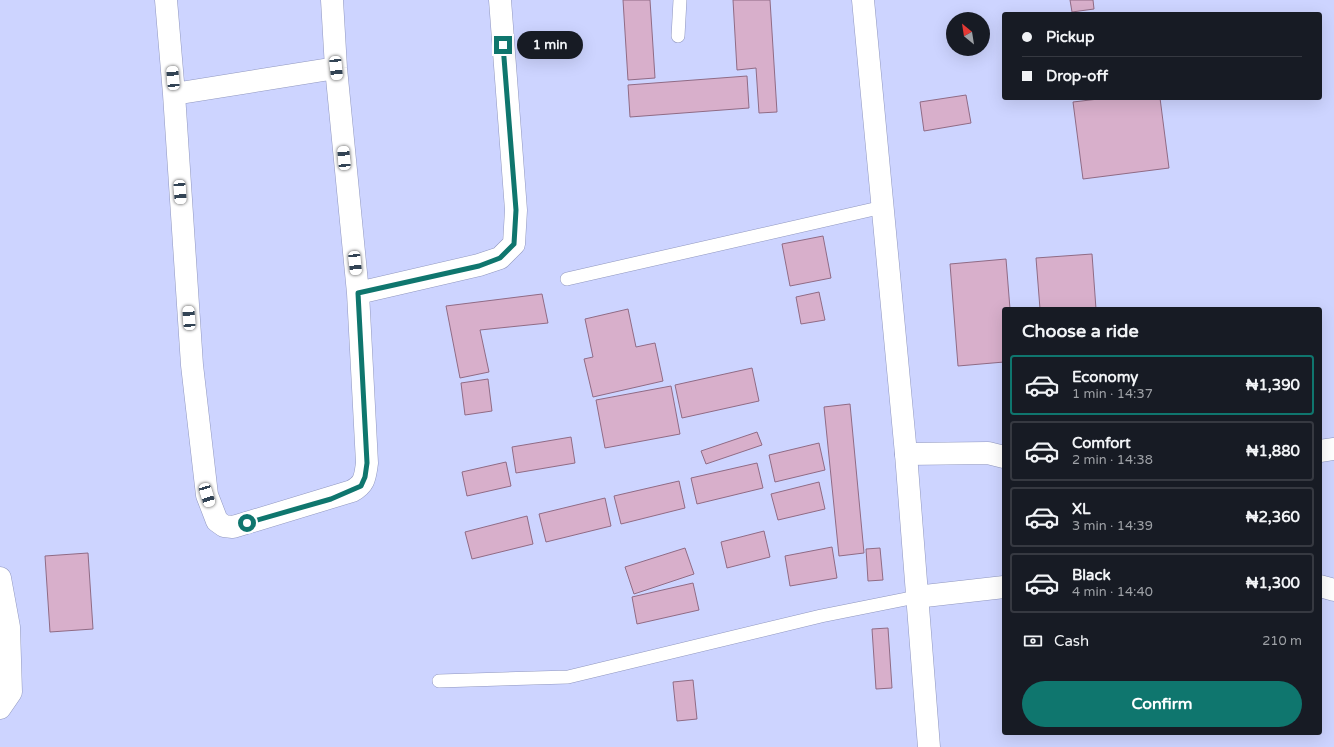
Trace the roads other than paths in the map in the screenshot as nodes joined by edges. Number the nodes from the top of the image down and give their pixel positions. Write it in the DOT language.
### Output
graph roads {
  1 [pos="166,0"];
  2 [pos="332,0"];
  3 [pos="500,0"];
  4 [pos="680,0"];
  5 [pos="863,0"];
  6 [pos="678,36"];
  7 [pos="336,68"];
  8 [pos="174,94"];
  9 [pos="883,207"];
  10 [pos="567,279"];
  11 [pos="358,293"];
  12 [pos="1334,449"];
  13 [pos="1322,451"];
  14 [pos="906,454"];
  15 [pos="1002,456"];
  16 [pos="0,578"];
  17 [pos="1002,587"];
  18 [pos="1322,587"];
  19 [pos="1334,590"];
  20 [pos="916,597"];
  21 [pos="440,681"];
  22 [pos="0,708"];
  23 [pos="929,747"];
  1 -- 8 [label="street"];
  2 -- 7 [label="street"];
  3 -- 11 [label="street"];
  4 -- 6 [label="lane"];
  5 -- 9 [label="street"];
  7 -- 8 [label="street"];
  7 -- 11 [label="street"];
  8 -- 11 [label="street"];
  9 -- 10 [label="lane"];
  9 -- 14 [label="street"];
  12 -- 13 [label="street"];
  14 -- 15 [label="street"];
  14 -- 20 [label="street"];
  16 -- 22 [label="street"];
  17 -- 20 [label="street"];
  18 -- 19 [label="street"];
  20 -- 21 [label="lane"];
  20 -- 23 [label="street"];
}
